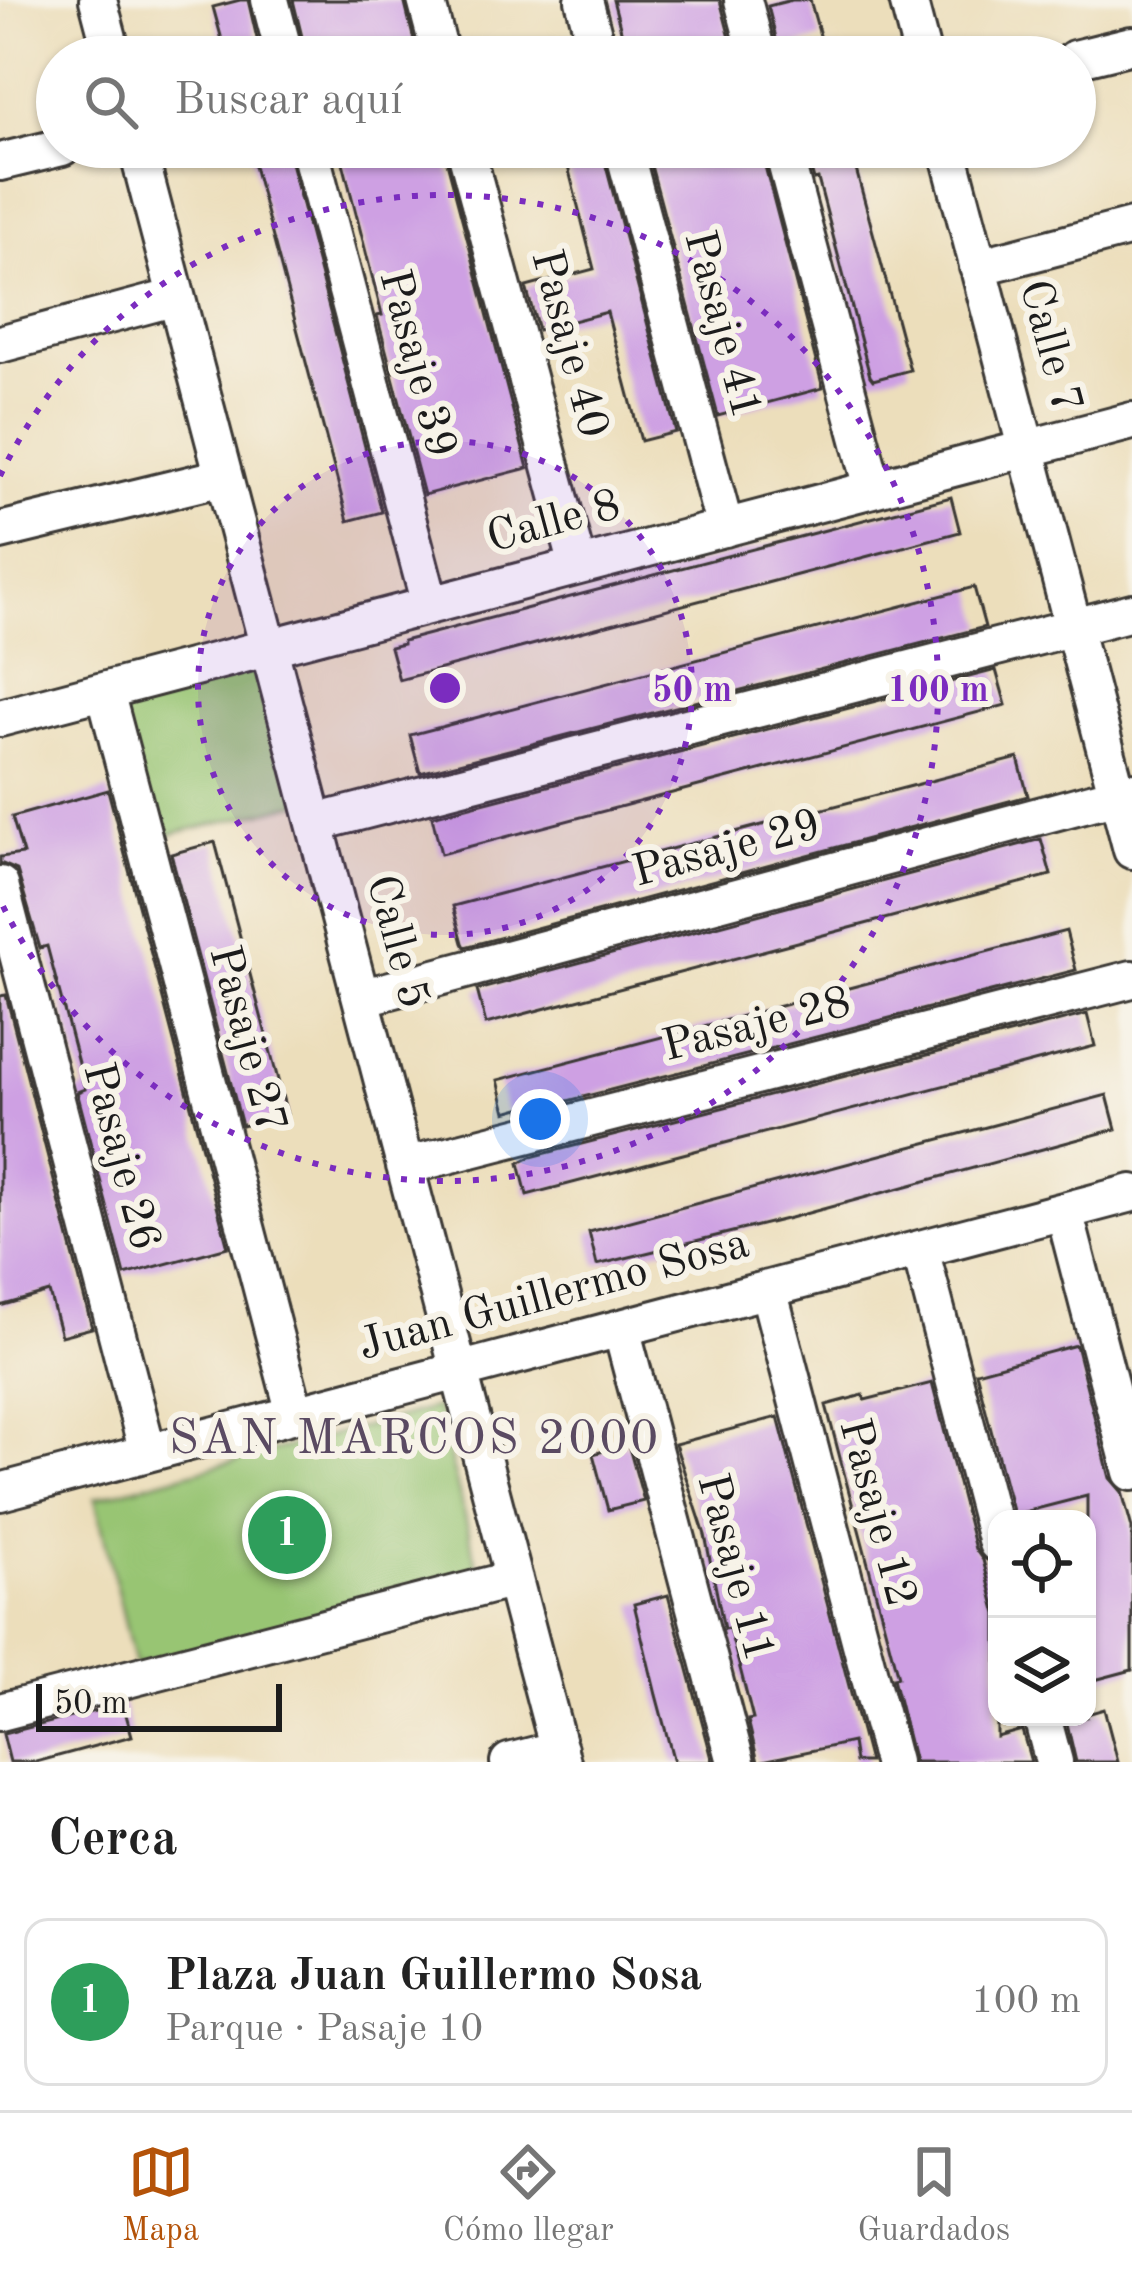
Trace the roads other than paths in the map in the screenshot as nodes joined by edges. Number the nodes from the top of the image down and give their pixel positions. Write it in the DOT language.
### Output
graph roads {
  1 [pos="98,0"];
  2 [pos="270,0"];
  3 [pos="426,0"];
  4 [pos="584,0"];
  5 [pos="742,0"];
  6 [pos="908,0"];
  7 [pos="107,36"];
  8 [pos="279,36"];
  9 [pos="435,36"];
  10 [pos="593,36"];
  11 [pos="752,36"];
  12 [pos="917,36"];
  13 [pos="1132,45"];
  14 [pos="1096,54"];
  15 [pos="36,153"];
  16 [pos="0,162"];
  17 [pos="142,168"];
  18 [pos="315,168"];
  19 [pos="471,168"];
  20 [pos="629,168"];
  21 [pos="788,168"];
  22 [pos="952,168"];
  23 [pos="1132,227"];
  24 [pos="978,267"];
  25 [pos="176,297"];
  26 [pos="0,344"];
  27 [pos="1132,421"];
  28 [pos="1026,448"];
  29 [pos="224,477"];
  30 [pos="873,488"];
  31 [pos="725,528"];
  32 [pos="0,531"];
  33 [pos="578,566"];
  34 [pos="430,605"];
  35 [pos="1132,612"];
  36 [pos="1073,628"];
  37 [pos="268,647"];
  38 [pos="105,691"];
  39 [pos="0,718"];
  40 [pos="1125,793"];
  41 [pos="315,823"];
  42 [pos="1132,850"];
  43 [pos="0,885"];
  44 [pos="1132,979"];
  45 [pos="361,998"];
  46 [pos="405,1166"];
  47 [pos="1132,1193"];
  48 [pos="1064,1211"];
  49 [pos="920,1249"];
  50 [pos="768,1289"];
  51 [pos="621,1328"];
  52 [pos="459,1370"];
  53 [pos="295,1414"];
  54 [pos="148,1453"];
  55 [pos="1132,1472"];
  56 [pos="1,1487"];
  57 [pos="988,1510"];
  58 [pos="514,1579"];
  59 [pos="0,1712"];
  60 [pos="1044,1726"];
  61 [pos="560,1756"];
  62 [pos="509,1762"];
  63 [pos="736,1762"];
  64 [pos="892,1762"];
  65 [pos="1054,1762"];
  1 -- 7 [label="street"];
  2 -- 8 [label="street"];
  3 -- 9 [label="street"];
  4 -- 10 [label="street"];
  5 -- 11 [label="street"];
  6 -- 12 [label="street"];
  13 -- 14 [label="street"];
  15 -- 16 [label="street"];
  17 -- 25 [label="street, Calle 5"];
  18 -- 34 [label="street, Pasaje 39"];
  19 -- 33 [label="street, Pasaje 40"];
  20 -- 31 [label="street, Pasaje 41"];
  21 -- 30 [label="street"];
  22 -- 24 [label="street, Calle 7"];
  23 -- 24 [label="street"];
  24 -- 28 [label="street, Calle 7"];
  25 -- 26 [label="street"];
  25 -- 29 [label="street, Calle 5"];
  27 -- 28 [label="street, Calle 8"];
  28 -- 30 [label="street, Calle 8"];
  28 -- 36 [label="street, Calle 7"];
  29 -- 32 [label="street"];
  29 -- 37 [label="street, Calle 5"];
  30 -- 31 [label="street, Calle 8"];
  31 -- 33 [label="street, Calle 8"];
  33 -- 34 [label="street, Calle 8"];
  34 -- 37 [label="street, Calle 8"];
  35 -- 36 [label="street"];
  36 -- 40 [label="street, Calle 7"];
  36 -- 41 [label="street"];
  37 -- 38 [label="street, Calle 8"];
  37 -- 41 [label="street, Calle 5"];
  38 -- 39 [label="street, Calle 8"];
  38 -- 53 [label="street, Pasaje 27"];
  40 -- 42 [label="street, Calle 7"];
  40 -- 45 [label="street, Pasaje 29"];
  41 -- 45 [label="street, Calle 5"];
  43 -- 54 [label="street, Pasaje 26"];
  44 -- 46 [label="street, Pasaje 28"];
  45 -- 46 [label="street, Calle 5"];
  46 -- 52 [label="street, Calle 5"];
  47 -- 48 [label="street, Juan Guillermo Sosa"];
  48 -- 49 [label="street, Juan Guillermo Sosa"];
  48 -- 55 [label="street"];
  49 -- 50 [label="street, Juan Guillermo Sosa"];
  49 -- 57 [label="street"];
  50 -- 51 [label="street, Juan Guillermo Sosa"];
  50 -- 64 [label="street, Pasaje 12"];
  51 -- 52 [label="street, Juan Guillermo Sosa"];
  51 -- 63 [label="street, Pasaje 11"];
  52 -- 53 [label="street, Juan Guillermo Sosa"];
  52 -- 58 [label="street, Calle 5"];
  53 -- 54 [label="street, Juan Guillermo Sosa"];
  54 -- 56 [label="street, Juan Guillermo Sosa"];
  58 -- 59 [label="street"];
  58 -- 61 [label="street, Calle 5"];
  60 -- 65 [label="street"];
  61 -- 62 [label="street"];
}
